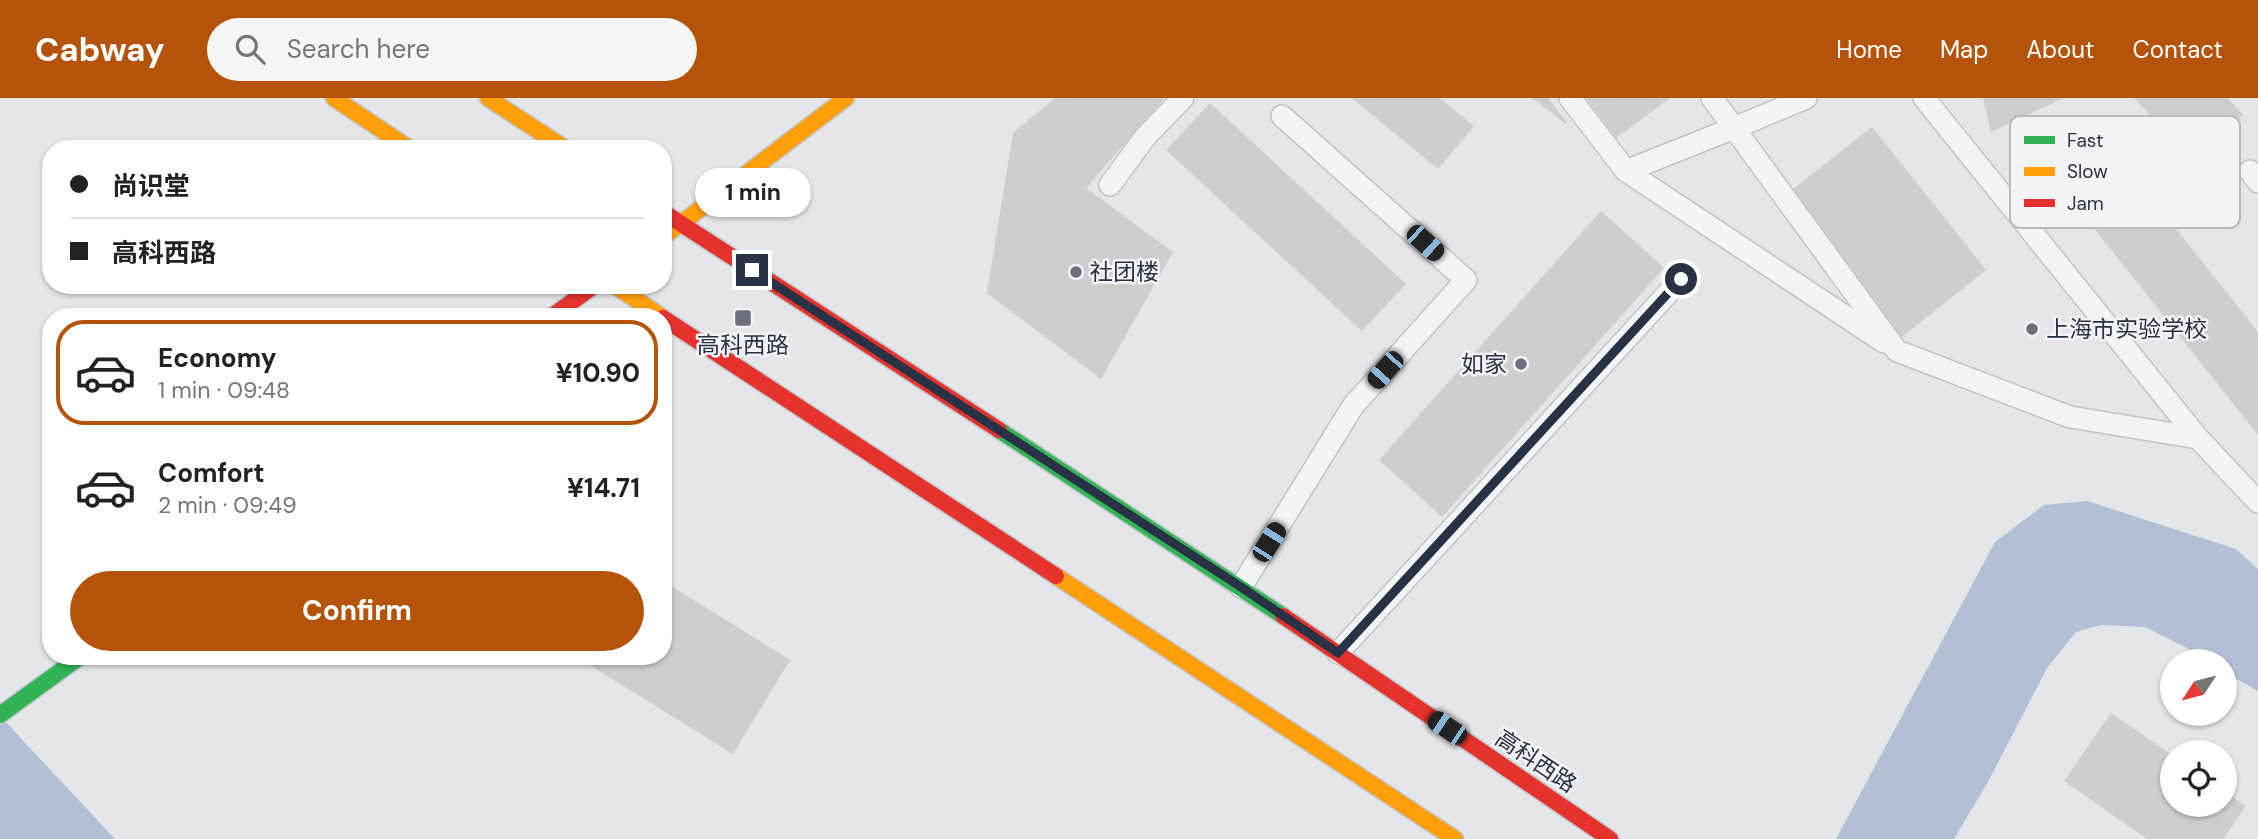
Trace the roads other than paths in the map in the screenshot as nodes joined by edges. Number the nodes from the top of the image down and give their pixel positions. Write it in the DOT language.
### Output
graph roads {
  1 [pos="334,98"];
  2 [pos="488,98"];
  3 [pos="846,98"];
  4 [pos="1183,98"];
  5 [pos="1570,98"];
  6 [pos="1712,98"];
  7 [pos="1806,98"];
  8 [pos="1924,98"];
  9 [pos="1282,116"];
  10 [pos="1734,128"];
  11 [pos="397,140"];
  12 [pos="552,140"];
  13 [pos="1626,171"];
  14 [pos="1110,185"];
  15 [pos="2010,205"];
  16 [pos="672,218"];
  17 [pos="682,225"];
  18 [pos="2029,228"];
  19 [pos="672,231"];
  20 [pos="1681,279"];
  21 [pos="583,294"];
  22 [pos="628,294"];
  23 [pos="563,308"];
  24 [pos="649,308"];
  25 [pos="672,323"];
  26 [pos="1897,351"];
  27 [pos="2198,438"];
  28 [pos="2258,502"];
  29 [pos="1241,587"];
  30 [pos="1338,653"];
  31 [pos="69,665"];
  32 [pos="0,715"];
  33 [pos="1455,839"];
  34 [pos="1611,839"];
  1 -- 11 [label="main road"];
  2 -- 12 [label="main road"];
  3 -- 17 [label="main road"];
  4 -- 14 [label="lane"];
  5 -- 13 [label="lane"];
  6 -- 10 [label="lane"];
  7 -- 10 [label="lane"];
  8 -- 15 [label="lane"];
  9 -- 29 [label="lane"];
  10 -- 13 [label="lane"];
  10 -- 26 [label="lane"];
  13 -- 26 [label="lane"];
  16 -- 17 [label="main road, 高科西路"];
  17 -- 19 [label="main road"];
  17 -- 29 [label="main road, 高科西路"];
  18 -- 27 [label="lane"];
  20 -- 30 [label="lane"];
  21 -- 23 [label="main road"];
  22 -- 24 [label="main road"];
  25 -- 33 [label="main road"];
  26 -- 27 [label="lane"];
  27 -- 28 [label="lane"];
  29 -- 30 [label="main road, 高科西路"];
  30 -- 34 [label="main road, 高科西路"];
  31 -- 32 [label="main road"];
}
